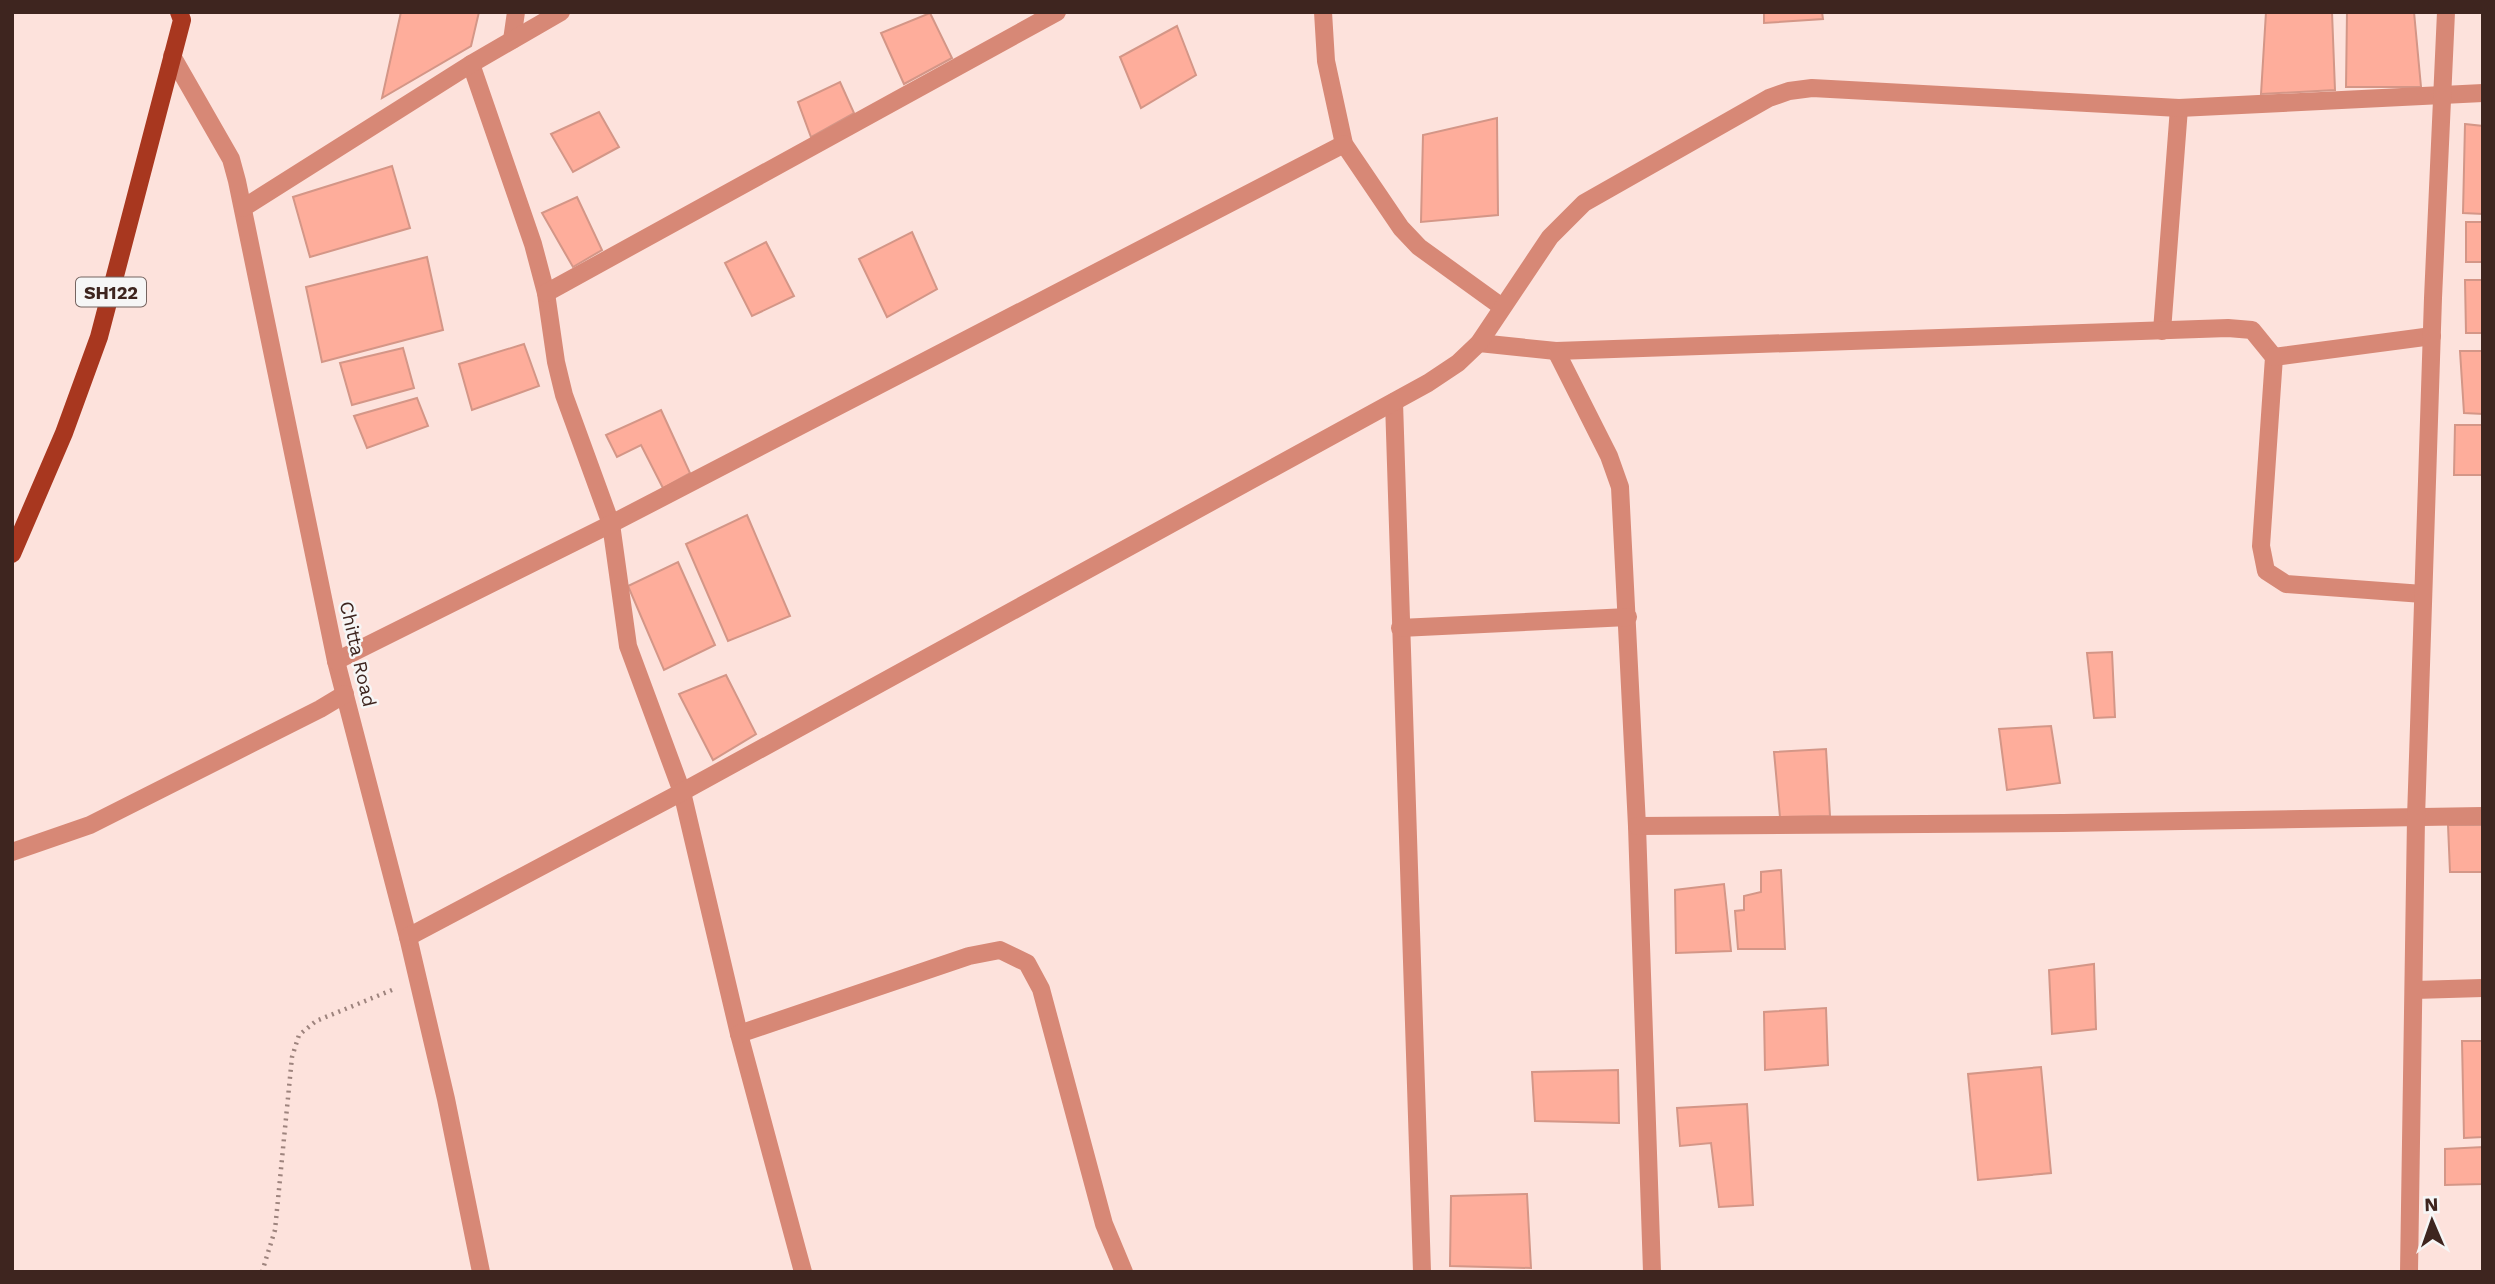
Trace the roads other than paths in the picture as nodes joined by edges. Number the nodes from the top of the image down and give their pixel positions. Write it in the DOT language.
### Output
graph roads {
  1 [pos="516,12"];
  2 [pos="561,12"];
  3 [pos="1057,12"];
  4 [pos="1323,12"];
  5 [pos="2446,12"];
  6 [pos="185,15"];
  7 [pos="512,40"];
  8 [pos="172,57"];
  9 [pos="471,64"];
  10 [pos="2483,93"];
  11 [pos="2442,96"];
  12 [pos="2179,108"];
  13 [pos="1344,144"];
  14 [pos="243,208"];
  15 [pos="546,293"];
  16 [pos="1502,307"];
  17 [pos="2162,331"];
  18 [pos="2432,336"];
  19 [pos="1479,343"];
  20 [pos="1556,351"];
  21 [pos="2274,357"];
  22 [pos="1394,402"];
  23 [pos="611,524"];
  24 [pos="12,554"];
  25 [pos="2423,594"];
  26 [pos="1628,617"];
  27 [pos="1400,628"];
  28 [pos="336,661"];
  29 [pos="345,694"];
  30 [pos="682,792"];
  31 [pos="2483,816"];
  32 [pos="2416,818"];
  33 [pos="1637,826"];
  34 [pos="12,852"];
  35 [pos="408,937"];
  36 [pos="2483,988"];
  37 [pos="2414,990"];
  38 [pos="739,1034"];
  39 [pos="481,1272"];
  40 [pos="803,1272"];
  41 [pos="1124,1272"];
  42 [pos="1422,1272"];
  43 [pos="1652,1272"];
  44 [pos="2409,1272"];
  1 -- 7 [label="street"];
  2 -- 7 [label="street"];
  3 -- 15 [label="street"];
  4 -- 13 [label="street"];
  5 -- 11 [label="street"];
  6 -- 8 [label="main road, SH122"];
  7 -- 9 [label="street"];
  8 -- 14 [label="street, Chitta Road"];
  8 -- 24 [label="main road, SH122"];
  9 -- 14 [label="street"];
  9 -- 15 [label="street"];
  10 -- 11 [label="street"];
  11 -- 12 [label="street"];
  11 -- 18 [label="street"];
  12 -- 16 [label="street"];
  12 -- 17 [label="street"];
  13 -- 16 [label="street"];
  13 -- 23 [label="street"];
  14 -- 28 [label="street, Chitta Road"];
  15 -- 23 [label="street"];
  16 -- 19 [label="street"];
  17 -- 20 [label="street"];
  17 -- 21 [label="street"];
  18 -- 21 [label="street"];
  18 -- 25 [label="street"];
  19 -- 20 [label="street"];
  19 -- 22 [label="street"];
  20 -- 26 [label="street"];
  21 -- 25 [label="street"];
  22 -- 27 [label="street"];
  22 -- 30 [label="street"];
  23 -- 28 [label="street"];
  23 -- 30 [label="street"];
  25 -- 32 [label="street"];
  26 -- 27 [label="street"];
  26 -- 33 [label="street"];
  27 -- 42 [label="street"];
  28 -- 29 [label="street, Chitta Road"];
  29 -- 34 [label="street"];
  29 -- 35 [label="street, Chitta Road"];
  30 -- 35 [label="street"];
  30 -- 38 [label="street"];
  31 -- 32 [label="street"];
  32 -- 33 [label="street"];
  32 -- 37 [label="street"];
  33 -- 43 [label="street"];
  35 -- 39 [label="street, Chitta Road"];
  36 -- 37 [label="street"];
  37 -- 44 [label="street"];
  38 -- 40 [label="street"];
  38 -- 41 [label="street"];
}
